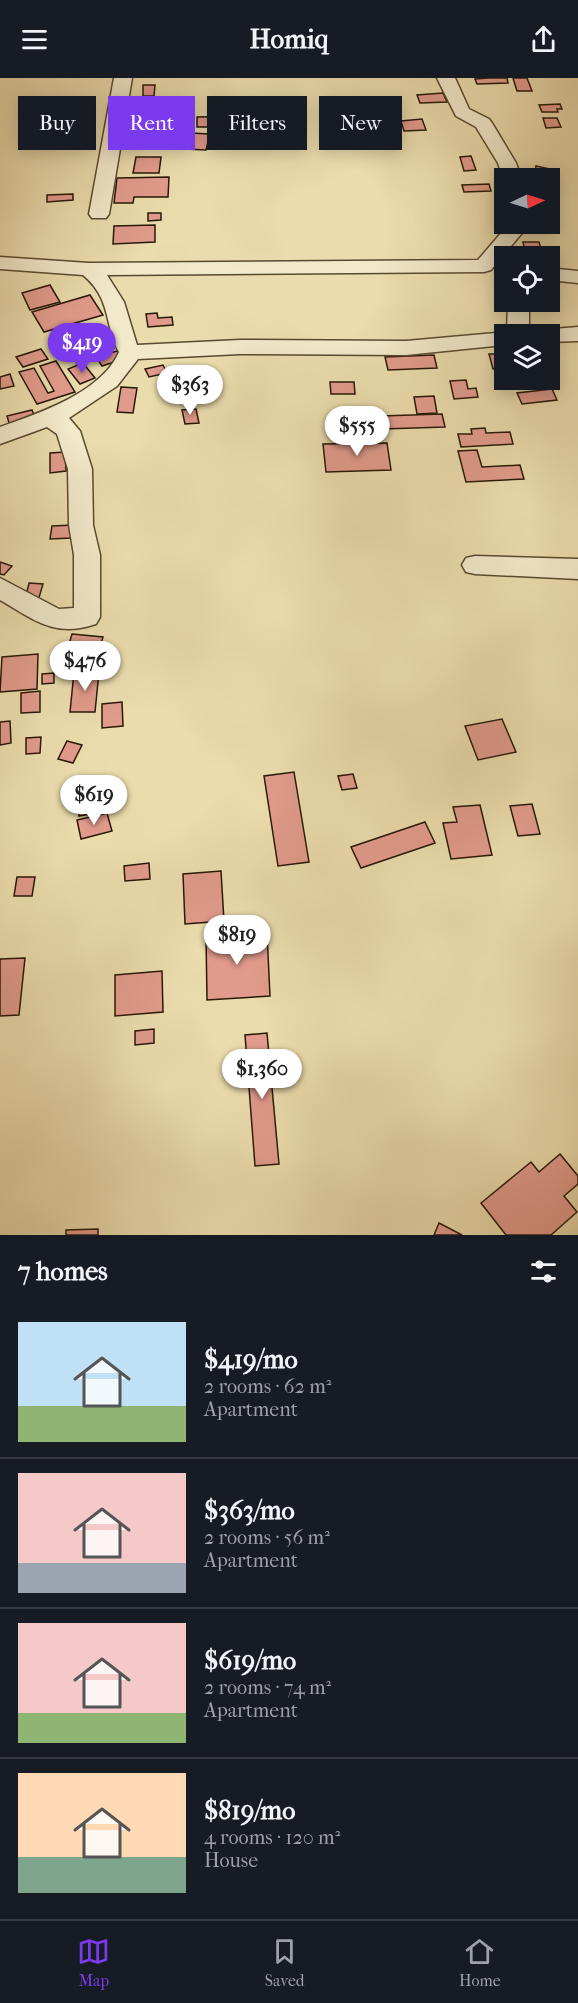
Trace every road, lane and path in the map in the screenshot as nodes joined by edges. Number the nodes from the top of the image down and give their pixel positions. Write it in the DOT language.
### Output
graph roads {
  1 [pos="123,78"];
  2 [pos="446,78"];
  3 [pos="509,168"];
  4 [pos="99,214"];
  5 [pos="0,263"];
  6 [pos="494,268"];
  7 [pos="89,269"];
  8 [pos="560,275"];
  9 [pos="578,277"];
  10 [pos="578,334"];
  11 [pos="560,335"];
  12 [pos="494,339"];
  13 [pos="130,352"];
  14 [pos="55,416"];
  15 [pos="0,436"];
  16 [pos="475,565"];
  17 [pos="578,569"];
  18 [pos="0,588"];
  1 -- 4 [label="street"];
  2 -- 3 [label="street"];
  5 -- 7 [label="street"];
  6 -- 7 [label="street"];
  7 -- 13 [label="street"];
  8 -- 9 [label="street"];
  10 -- 11 [label="street"];
  12 -- 13 [label="street"];
  13 -- 14 [label="street"];
  14 -- 15 [label="street"];
  14 -- 18 [label="street"];
  16 -- 17 [label="street"];
}
